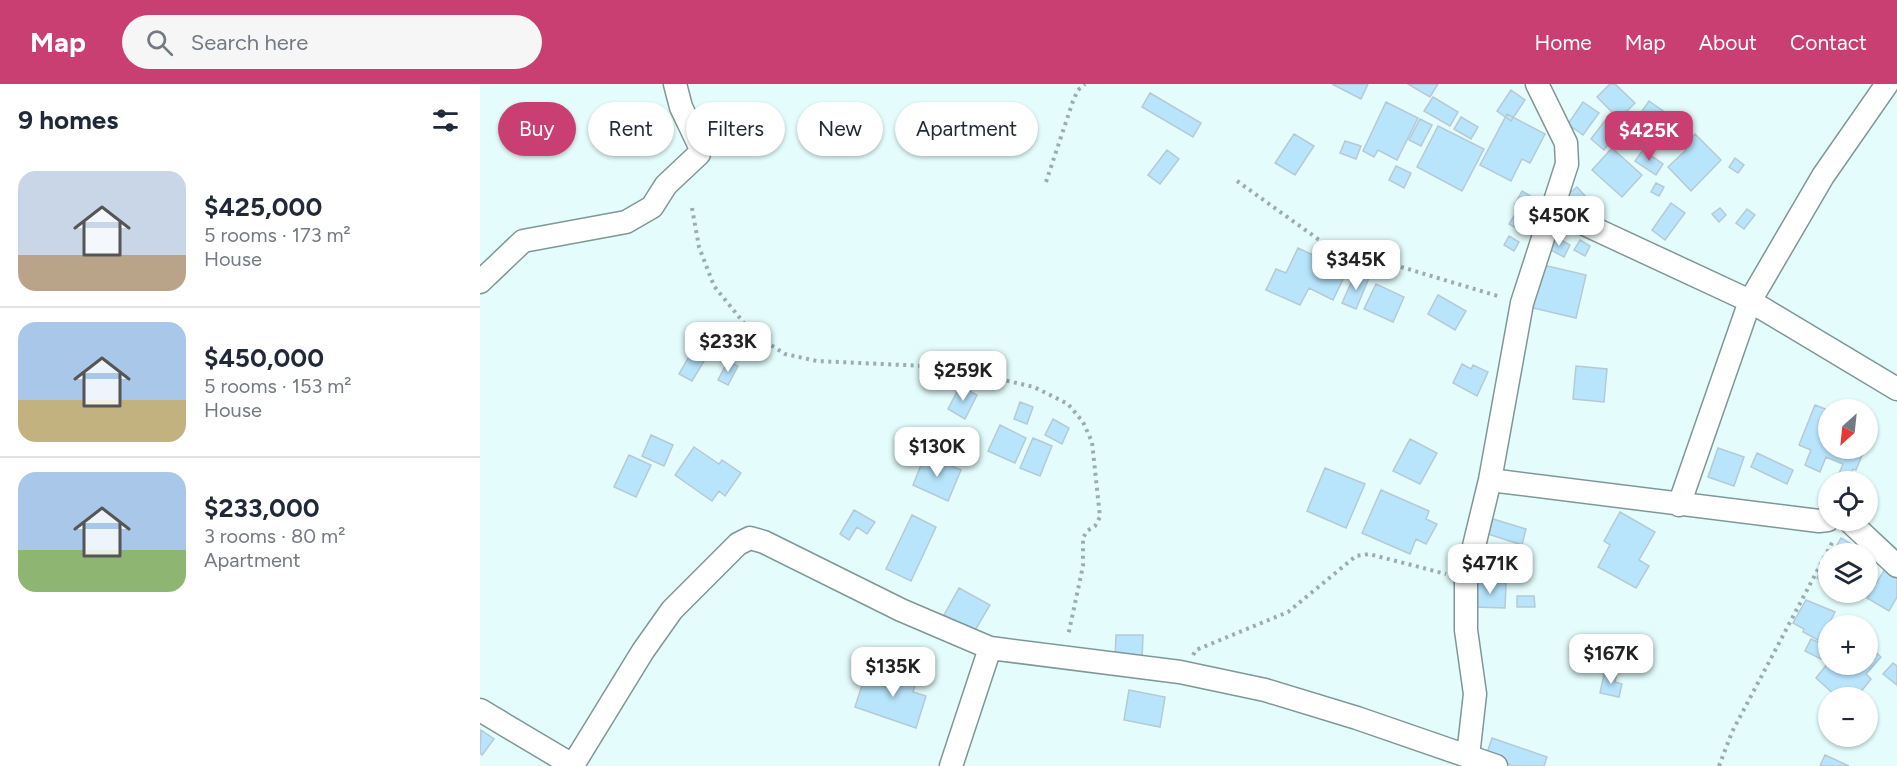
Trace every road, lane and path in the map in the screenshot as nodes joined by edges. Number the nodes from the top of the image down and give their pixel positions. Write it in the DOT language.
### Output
graph roads {
  1 [pos="675,84"];
  2 [pos="1084,84"];
  3 [pos="1537,84"];
  4 [pos="1887,84"];
  5 [pos="1237,181"];
  6 [pos="1046,182"];
  7 [pos="692,208"];
  8 [pos="1552,209"];
  9 [pos="480,282"];
  10 [pos="1749,302"];
  11 [pos="1522,303"];
  12 [pos="1897,389"];
  13 [pos="1490,480"];
  14 [pos="1680,505"];
  15 [pos="1818,521"];
  16 [pos="1834,531"];
  17 [pos="1848,531"];
  18 [pos="1897,566"];
  19 [pos="1466,579"];
  20 [pos="990,648"];
  21 [pos="1064,657"];
  22 [pos="1180,672"];
  23 [pos="480,710"];
  24 [pos="1482,762"];
  25 [pos="574,766"];
  26 [pos="951,766"];
  27 [pos="1719,766"];
  1 -- 9 [label="street"];
  2 -- 6 [label="path"];
  3 -- 8 [label="street"];
  4 -- 10 [label="street"];
  5 -- 11 [label="path"];
  7 -- 21 [label="path"];
  8 -- 10 [label="street"];
  8 -- 11 [label="street"];
  10 -- 12 [label="street"];
  10 -- 14 [label="street"];
  11 -- 13 [label="street"];
  13 -- 14 [label="street"];
  13 -- 19 [label="street"];
  14 -- 15 [label="street"];
  16 -- 27 [label="path"];
  17 -- 18 [label="street"];
  19 -- 22 [label="path"];
  19 -- 24 [label="street"];
  20 -- 21 [label="street"];
  20 -- 25 [label="street"];
  20 -- 26 [label="street"];
  21 -- 22 [label="street"];
  22 -- 24 [label="street"];
  23 -- 25 [label="street"];
}
